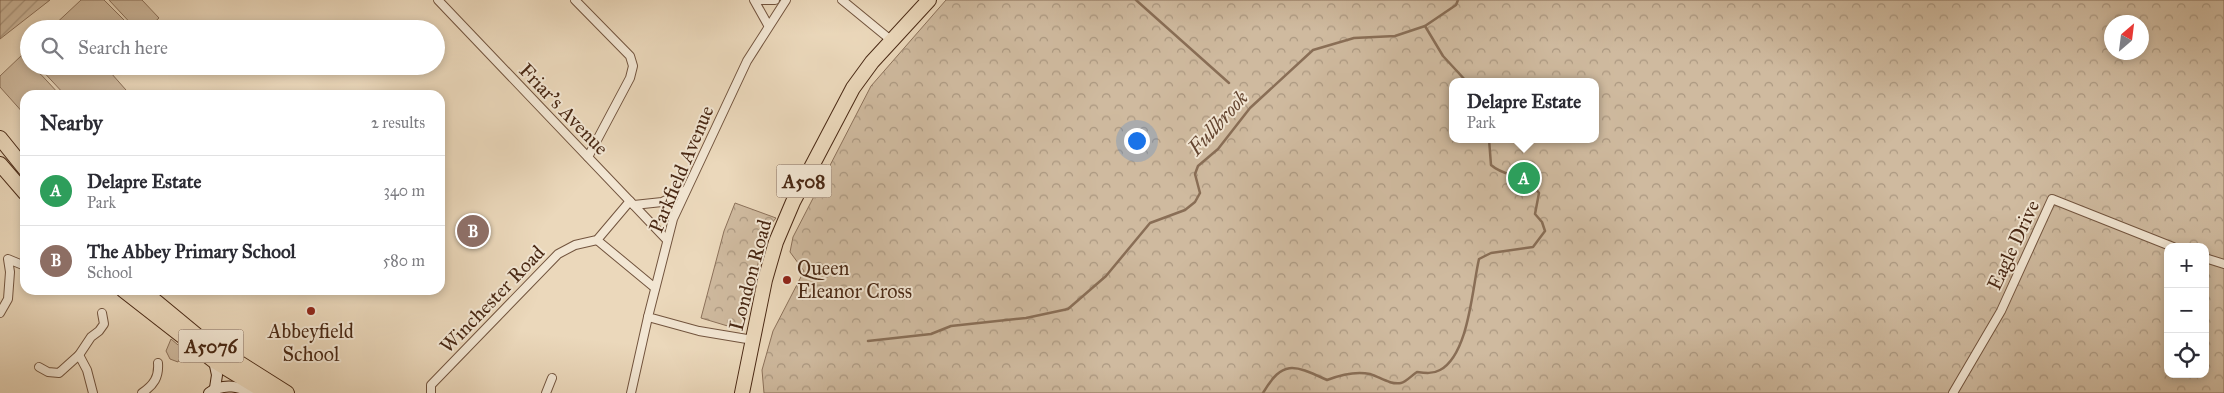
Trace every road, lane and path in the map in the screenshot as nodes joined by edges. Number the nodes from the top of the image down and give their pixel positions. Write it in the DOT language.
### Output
graph roads {
  1 [pos="438,0"];
  2 [pos="575,0"];
  3 [pos="754,0"];
  4 [pos="760,0"];
  5 [pos="774,0"];
  6 [pos="786,0"];
  7 [pos="842,0"];
  8 [pos="929,0"];
  9 [pos="768,25"];
  10 [pos="892,41"];
  11 [pos="0,138"];
  12 [pos="588,157"];
  13 [pos="20,163"];
  14 [pos="0,164"];
  15 [pos="20,187"];
  16 [pos="686,190"];
  17 [pos="632,203"];
  18 [pos="597,240"];
  19 [pos="667,240"];
  20 [pos="2164,243"];
  21 [pos="2209,259"];
  22 [pos="20,264"];
  23 [pos="2224,264"];
  24 [pos="655,288"];
  25 [pos="129,295"];
  26 [pos="148,295"];
  27 [pos="0,313"];
  28 [pos="102,313"];
  29 [pos="648,317"];
  30 [pos="753,340"];
  31 [pos="79,355"];
  32 [pos="214,361"];
  33 [pos="158,363"];
  34 [pos="39,368"];
  35 [pos="552,378"];
  36 [pos="212,391"];
  37 [pos="93,393"];
  38 [pos="142,393"];
  39 [pos="256,393"];
  40 [pos="267,393"];
  41 [pos="286,393"];
  42 [pos="431,393"];
  43 [pos="546,393"];
  44 [pos="631,393"];
  45 [pos="742,393"];
  46 [pos="1953,393"];
  1 -- 12 [label="street, Friar's Avenue"];
  2 -- 12 [label="street"];
  3 -- 9 [label="street"];
  4 -- 5 [label="street"];
  6 -- 9 [label="street, Parkfield Avenue"];
  7 -- 10 [label="street"];
  8 -- 10 [label="highway, London Road / A508"];
  9 -- 16 [label="street, Parkfield Avenue"];
  10 -- 30 [label="highway, London Road / A508"];
  11 -- 13 [label="highway"];
  12 -- 17 [label="street, Friar's Avenue"];
  14 -- 15 [label="highway"];
  16 -- 17 [label="street"];
  16 -- 19 [label="street, Parkfield Avenue"];
  17 -- 18 [label="street"];
  17 -- 19 [label="street, Friar's Avenue"];
  18 -- 24 [label="street"];
  18 -- 42 [label="street, Winchester Road"];
  19 -- 24 [label="street, Parkfield Avenue"];
  20 -- 46 [label="street, Eagle Drive"];
  21 -- 23 [label="street"];
  22 -- 27 [label="street"];
  24 -- 29 [label="street, Parkfield Avenue"];
  25 -- 32 [label="highway, A5076"];
  26 -- 41 [label="highway, A5076"];
  28 -- 31 [label="street"];
  29 -- 30 [label="street"];
  29 -- 44 [label="street"];
  30 -- 45 [label="highway, London Road / A508"];
  31 -- 34 [label="street"];
  31 -- 37 [label="street"];
  32 -- 36 [label="street"];
  32 -- 40 [label="highway, A5076"];
  33 -- 38 [label="street"];
  35 -- 43 [label="street"];
  36 -- 39 [label="street"];
}
